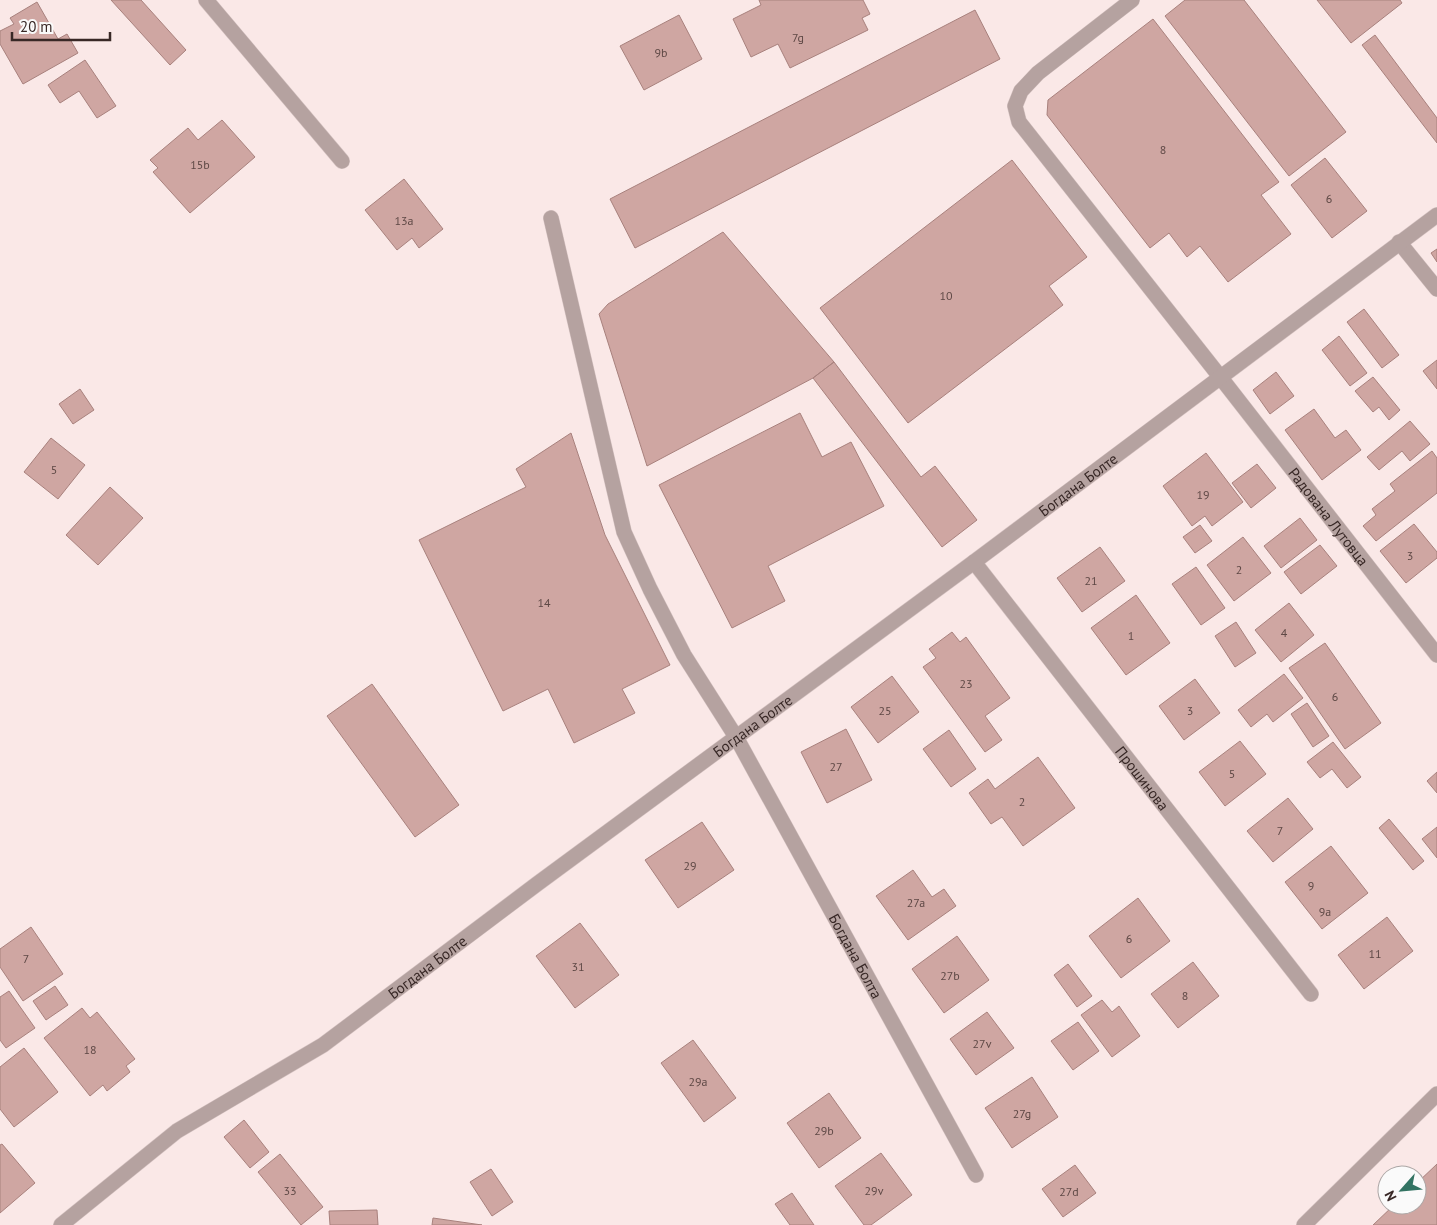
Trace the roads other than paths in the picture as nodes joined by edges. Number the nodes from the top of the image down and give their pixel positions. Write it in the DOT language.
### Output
graph roads {
  1 [pos="206,0"];
  2 [pos="1132,0"];
  3 [pos="342,161"];
  4 [pos="1437,215"];
  5 [pos="551,218"];
  6 [pos="1399,242"];
  7 [pos="1437,290"];
  8 [pos="1221,378"];
  9 [pos="974,562"];
  10 [pos="1437,655"];
  11 [pos="736,737"];
  12 [pos="1311,994"];
  13 [pos="1437,1094"];
  14 [pos="976,1175"];
  15 [pos="61,1225"];
  16 [pos="1304,1225"];
  1 -- 3 [label="street"];
  2 -- 8 [label="street, Радована Лутовца"];
  4 -- 6 [label="street, Богдана Болте"];
  5 -- 11 [label="street, Богдана Болта"];
  6 -- 7 [label="street"];
  6 -- 8 [label="street, Богдана Болте"];
  8 -- 9 [label="street, Богдана Болте"];
  8 -- 10 [label="street, Радована Лутовца"];
  9 -- 11 [label="street, Богдана Болте"];
  9 -- 12 [label="street, Прошинова"];
  11 -- 14 [label="street, Богдана Болта"];
  11 -- 15 [label="street, Богдана Болте"];
  13 -- 16 [label="street"];
}
